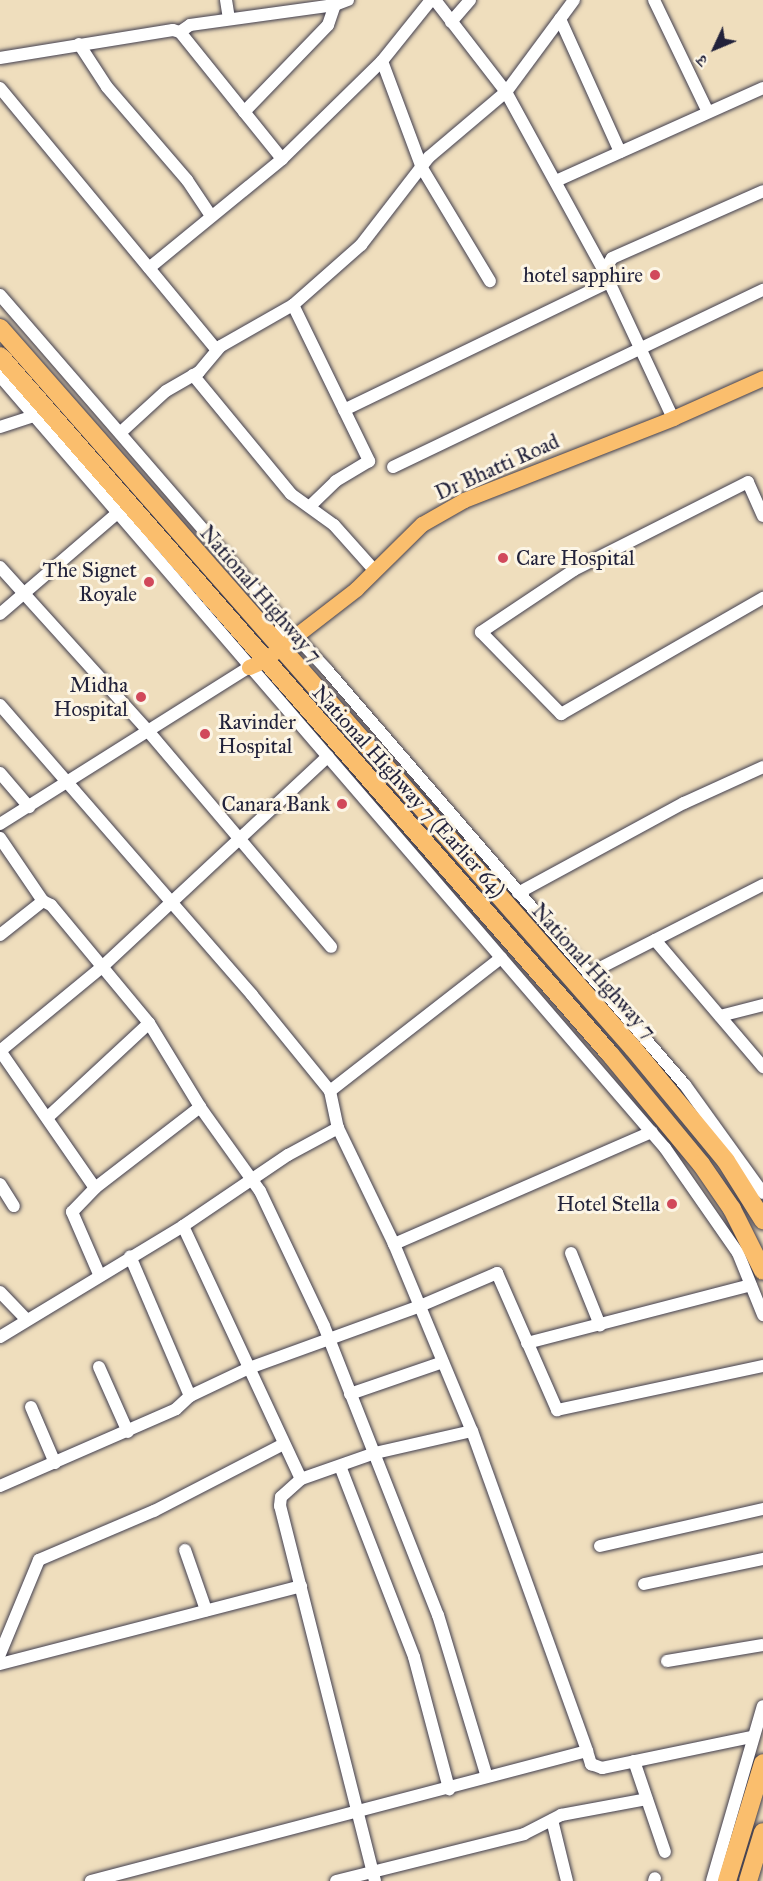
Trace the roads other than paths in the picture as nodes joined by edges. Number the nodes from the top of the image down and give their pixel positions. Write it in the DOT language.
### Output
graph roads {
  1 [pos="226,0"];
  2 [pos="348,0"];
  3 [pos="433,0"];
  4 [pos="470,0"];
  5 [pos="574,0"];
  6 [pos="654,0"];
  7 [pos="335,5"];
  8 [pos="229,19"];
  9 [pos="560,19"];
  10 [pos="451,22"];
  11 [pos="180,32"];
  12 [pos="79,44"];
  13 [pos="0,58"];
  14 [pos="382,62"];
  15 [pos="0,88"];
  16 [pos="763,88"];
  17 [pos="506,92"];
  18 [pos="244,112"];
  19 [pos="708,112"];
  20 [pos="620,152"];
  21 [pos="282,159"];
  22 [pos="422,168"];
  23 [pos="556,181"];
  24 [pos="763,190"];
  25 [pos="211,216"];
  26 [pos="149,268"];
  27 [pos="607,277"];
  28 [pos="490,281"];
  29 [pos="763,290"];
  30 [pos="0,295"];
  31 [pos="293,305"];
  32 [pos="0,328"];
  33 [pos="218,350"];
  34 [pos="643,350"];
  35 [pos="0,356"];
  36 [pos="193,375"];
  37 [pos="0,376"];
  38 [pos="763,378"];
  39 [pos="344,410"];
  40 [pos="34,416"];
  41 [pos="673,418"];
  42 [pos="0,427"];
  43 [pos="120,433"];
  44 [pos="393,467"];
  45 [pos="309,507"];
  46 [pos="123,509"];
  47 [pos="763,516"];
  48 [pos="0,567"];
  49 [pos="375,571"];
  50 [pos="24,596"];
  51 [pos="763,598"];
  52 [pos="0,614"];
  53 [pos="278,649"];
  54 [pos="256,664"];
  55 [pos="0,705"];
  56 [pos="148,731"];
  57 [pos="328,756"];
  58 [pos="763,767"];
  59 [pos="0,773"];
  60 [pos="67,784"];
  61 [pos="29,807"];
  62 [pos="0,824"];
  63 [pos="0,838"];
  64 [pos="237,838"];
  65 [pos="763,885"];
  66 [pos="518,893"];
  67 [pos="43,901"];
  68 [pos="169,903"];
  69 [pos="0,935"];
  70 [pos="655,940"];
  71 [pos="331,947"];
  72 [pos="501,958"];
  73 [pos="102,967"];
  74 [pos="588,974"];
  75 [pos="763,1005"];
  76 [pos="720,1016"];
  77 [pos="149,1023"];
  78 [pos="763,1067"];
  79 [pos="330,1091"];
  80 [pos="200,1107"];
  81 [pos="48,1117"];
  82 [pos="338,1128"];
  83 [pos="652,1132"];
  84 [pos="252,1181"];
  85 [pos="0,1184"];
  86 [pos="95,1188"];
  87 [pos="763,1193"];
  88 [pos="14,1206"];
  89 [pos="763,1220"];
  90 [pos="183,1226"];
  91 [pos="394,1244"];
  92 [pos="571,1253"];
  93 [pos="130,1256"];
  94 [pos="99,1274"];
  95 [pos="757,1278"];
  96 [pos="0,1292"];
  97 [pos="420,1306"];
  98 [pos="763,1315"];
  99 [pos="27,1320"];
  100 [pos="600,1325"];
  101 [pos="0,1337"];
  102 [pos="327,1337"];
  103 [pos="528,1343"];
  104 [pos="443,1362"];
  105 [pos="763,1366"];
  106 [pos="99,1367"];
  107 [pos="249,1368"];
  108 [pos="350,1394"];
  109 [pos="190,1396"];
  110 [pos="31,1407"];
  111 [pos="472,1431"];
  112 [pos="128,1432"];
  113 [pos="284,1444"];
  114 [pos="375,1453"];
  115 [pos="55,1463"];
  116 [pos="340,1466"];
  117 [pos="301,1479"];
  118 [pos="0,1486"];
  119 [pos="763,1509"];
  120 [pos="600,1546"];
  121 [pos="185,1550"];
  122 [pos="763,1559"];
  123 [pos="644,1584"];
  124 [pos="301,1586"];
  125 [pos="206,1610"];
  126 [pos="763,1645"];
  127 [pos="0,1654"];
  128 [pos="667,1661"];
  129 [pos="0,1664"];
  130 [pos="763,1706"];
  131 [pos="752,1737"];
  132 [pos="587,1751"];
  133 [pos="634,1761"];
  134 [pos="763,1763"];
  135 [pos="487,1777"];
  136 [pos="449,1788"];
  137 [pos="647,1799"];
  138 [pos="357,1812"];
  139 [pos="552,1820"];
  140 [pos="763,1832"];
  141 [pos="665,1852"];
  142 [pos="373,1876"];
  143 [pos="91,1881"];
  144 [pos="336,1881"];
  145 [pos="567,1881"];
  146 [pos="712,1881"];
  147 [pos="727,1881"];
  148 [pos="748,1881"];
  1 -- 8 [label="street"];
  2 -- 7 [label="street"];
  3 -- 10 [label="street"];
  3 -- 14 [label="street"];
  4 -- 10 [label="street"];
  5 -- 9 [label="street"];
  6 -- 19 [label="street"];
  7 -- 8 [label="street"];
  7 -- 18 [label="street"];
  8 -- 11 [label="street"];
  9 -- 17 [label="street"];
  9 -- 20 [label="street"];
  10 -- 17 [label="street"];
  11 -- 12 [label="street"];
  11 -- 18 [label="street"];
  12 -- 13 [label="street"];
  12 -- 25 [label="street"];
  14 -- 21 [label="street"];
  14 -- 22 [label="street"];
  15 -- 26 [label="street"];
  16 -- 19 [label="street"];
  17 -- 22 [label="street"];
  17 -- 23 [label="street"];
  18 -- 21 [label="street"];
  19 -- 20 [label="street"];
  20 -- 23 [label="street"];
  21 -- 25 [label="street"];
  22 -- 28 [label="street"];
  22 -- 31 [label="street"];
  23 -- 27 [label="street"];
  24 -- 27 [label="street"];
  25 -- 26 [label="street"];
  26 -- 33 [label="street"];
  27 -- 34 [label="street"];
  27 -- 39 [label="street"];
  29 -- 34 [label="street"];
  30 -- 43 [label="street"];
  31 -- 33 [label="street"];
  31 -- 39 [label="street"];
  32 -- 53 [label="highway, National Highway 7"];
  33 -- 36 [label="street"];
  34 -- 41 [label="street"];
  34 -- 44 [label="street"];
  35 -- 46 [label="highway, National Highway 7 (Earlier 64)"];
  36 -- 43 [label="street"];
  36 -- 45 [label="street"];
  37 -- 40 [label="street"];
  38 -- 41 [label="main road, Dr Bhatti Road"];
  39 -- 45 [label="street"];
  40 -- 42 [label="street"];
  40 -- 46 [label="street"];
  41 -- 49 [label="main road, Dr Bhatti Road"];
  43 -- 53 [label="street"];
  45 -- 49 [label="street"];
  46 -- 50 [label="street"];
  46 -- 54 [label="highway, National Highway 7 (Earlier 64)"];
  47 -- 51 [label="street"];
  48 -- 50 [label="street"];
  49 -- 53 [label="main road, Dr Bhatti Road"];
  50 -- 52 [label="street"];
  50 -- 56 [label="street"];
  53 -- 54 [label="main road, Dr Bhatti Road"];
  53 -- 66 [label="street"];
  53 -- 89 [label="highway, National Highway 7"];
  54 -- 56 [label="street"];
  54 -- 57 [label="street"];
  54 -- 95 [label="highway, National Highway 7 (Earlier 64)"];
  55 -- 60 [label="street"];
  56 -- 60 [label="street"];
  56 -- 64 [label="street"];
  57 -- 64 [label="street"];
  57 -- 72 [label="street"];
  58 -- 66 [label="street"];
  59 -- 61 [label="street"];
  60 -- 61 [label="street"];
  60 -- 68 [label="street"];
  61 -- 62 [label="street"];
  63 -- 67 [label="street"];
  64 -- 68 [label="street"];
  64 -- 71 [label="street"];
  65 -- 70 [label="street"];
  66 -- 74 [label="street"];
  67 -- 69 [label="street"];
  67 -- 73 [label="street"];
  68 -- 73 [label="street"];
  68 -- 79 [label="street"];
  70 -- 74 [label="street"];
  70 -- 76 [label="street"];
  72 -- 79 [label="street"];
  72 -- 83 [label="street"];
  73 -- 77 [label="street"];
  73 -- 81 [label="street"];
  74 -- 87 [label="street"];
  75 -- 76 [label="street"];
  76 -- 78 [label="street"];
  77 -- 80 [label="street"];
  77 -- 81 [label="street"];
  79 -- 82 [label="street"];
  80 -- 84 [label="street"];
  80 -- 86 [label="street"];
  81 -- 86 [label="street"];
  82 -- 84 [label="street"];
  82 -- 91 [label="street"];
  83 -- 91 [label="street"];
  83 -- 95 [label="street"];
  84 -- 90 [label="street"];
  84 -- 102 [label="street"];
  85 -- 88 [label="street"];
  86 -- 94 [label="street"];
  90 -- 93 [label="street"];
  90 -- 107 [label="street"];
  91 -- 97 [label="street"];
  92 -- 100 [label="street"];
  93 -- 94 [label="street"];
  93 -- 109 [label="street"];
  94 -- 99 [label="street"];
  95 -- 98 [label="street"];
  95 -- 100 [label="street"];
  96 -- 99 [label="street"];
  97 -- 102 [label="street"];
  97 -- 103 [label="street"];
  97 -- 104 [label="street"];
  99 -- 101 [label="street"];
  100 -- 103 [label="street"];
  102 -- 107 [label="street"];
  102 -- 108 [label="street"];
  103 -- 105 [label="street"];
  104 -- 108 [label="street"];
  104 -- 111 [label="street"];
  106 -- 112 [label="street"];
  107 -- 109 [label="street"];
  107 -- 113 [label="street"];
  108 -- 114 [label="street"];
  109 -- 112 [label="street"];
  110 -- 115 [label="street"];
  111 -- 114 [label="street"];
  111 -- 132 [label="street"];
  112 -- 115 [label="street"];
  113 -- 117 [label="street"];
  113 -- 127 [label="street"];
  114 -- 116 [label="street"];
  114 -- 135 [label="street"];
  115 -- 118 [label="street"];
  116 -- 117 [label="street"];
  116 -- 136 [label="street"];
  117 -- 124 [label="street"];
  119 -- 120 [label="street"];
  121 -- 125 [label="street"];
  122 -- 123 [label="street"];
  124 -- 125 [label="street"];
  124 -- 138 [label="street"];
  125 -- 129 [label="street"];
  126 -- 128 [label="street"];
  130 -- 131 [label="street"];
  131 -- 133 [label="street"];
  131 -- 146 [label="street"];
  132 -- 133 [label="street"];
  132 -- 135 [label="street"];
  133 -- 137 [label="street"];
  134 -- 147 [label="highway"];
  135 -- 136 [label="street"];
  136 -- 138 [label="street"];
  137 -- 139 [label="street"];
  137 -- 141 [label="street"];
  138 -- 142 [label="street"];
  138 -- 143 [label="street"];
  139 -- 142 [label="street"];
  139 -- 145 [label="street"];
  140 -- 148 [label="highway"];
  142 -- 144 [label="street"];
}
